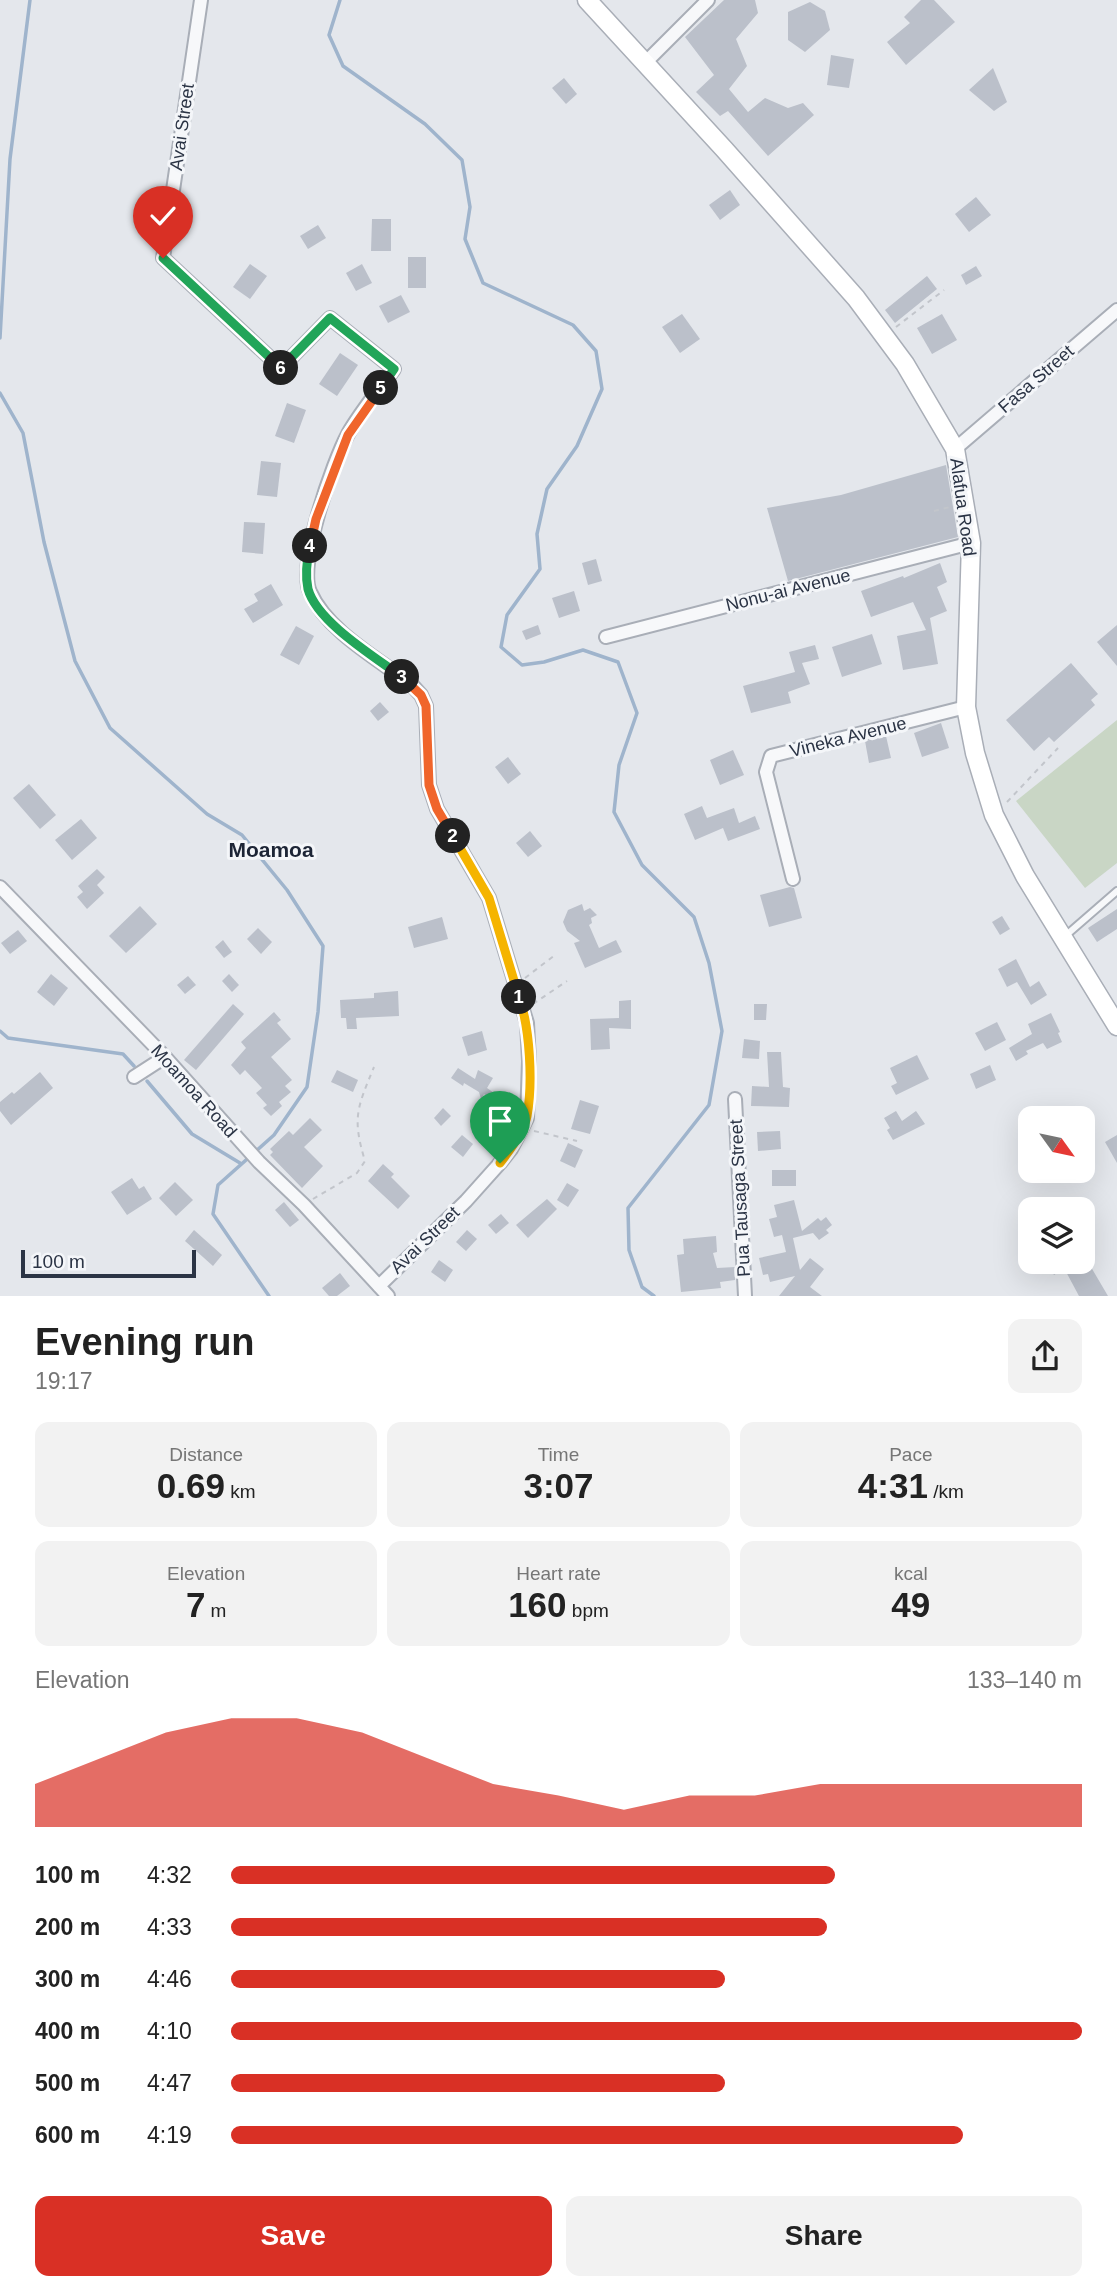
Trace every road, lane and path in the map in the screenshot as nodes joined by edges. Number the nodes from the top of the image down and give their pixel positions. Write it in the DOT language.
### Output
graph roads {
  1 [pos="201,0"];
  2 [pos="587,0"];
  3 [pos="708,0"];
  4 [pos="645,63"];
  5 [pos="944,290"];
  6 [pos="1117,310"];
  7 [pos="884,336"];
  8 [pos="955,449"];
  9 [pos="971,543"];
  10 [pos="606,636"];
  11 [pos="966,707"];
  12 [pos="1058,748"];
  13 [pos="994,816"];
  14 [pos="793,879"];
  15 [pos="0,887"];
  16 [pos="1117,891"];
  17 [pos="1063,938"];
  18 [pos="555,955"];
  19 [pos="567,981"];
  20 [pos="514,986"];
  21 [pos="524,1010"];
  22 [pos="1117,1026"];
  23 [pos="164,1057"];
  24 [pos="374,1067"];
  25 [pos="134,1077"];
  26 [pos="735,1099"];
  27 [pos="521,1128"];
  28 [pos="577,1141"];
  29 [pos="303,1205"];
  30 [pos="379,1286"];
  31 [pos="388,1296"];
  32 [pos="745,1296"];
  1 -- 20 [label="street, Avai Street"];
  2 -- 4 [label="street, Alafua Road"];
  3 -- 4 [label="street"];
  4 -- 7 [label="street, Alafua Road"];
  5 -- 7 [label="path"];
  6 -- 8 [label="street, Fasa Street"];
  7 -- 8 [label="street, Alafua Road"];
  8 -- 9 [label="street, Alafua Road"];
  9 -- 10 [label="street, Nonu-ai Avenue"];
  9 -- 11 [label="street, Alafua Road"];
  11 -- 13 [label="street, Alafua Road"];
  11 -- 14 [label="street, Vineka Avenue"];
  12 -- 13 [label="path"];
  13 -- 17 [label="street, Alafua Road"];
  15 -- 23 [label="street, Moamoa Road"];
  16 -- 17 [label="lane"];
  17 -- 22 [label="street, Alafua Road"];
  18 -- 20 [label="path"];
  19 -- 21 [label="path"];
  20 -- 21 [label="street, Avai Street"];
  21 -- 27 [label="street, Avai Street"];
  23 -- 25 [label="street"];
  23 -- 29 [label="street, Moamoa Road"];
  24 -- 29 [label="path"];
  26 -- 32 [label="street, Pua Tausaga Street"];
  27 -- 28 [label="path"];
  27 -- 30 [label="street, Avai Street"];
  29 -- 30 [label="street, Moamoa Road"];
  30 -- 31 [label="street, Moamoa Road"];
}
